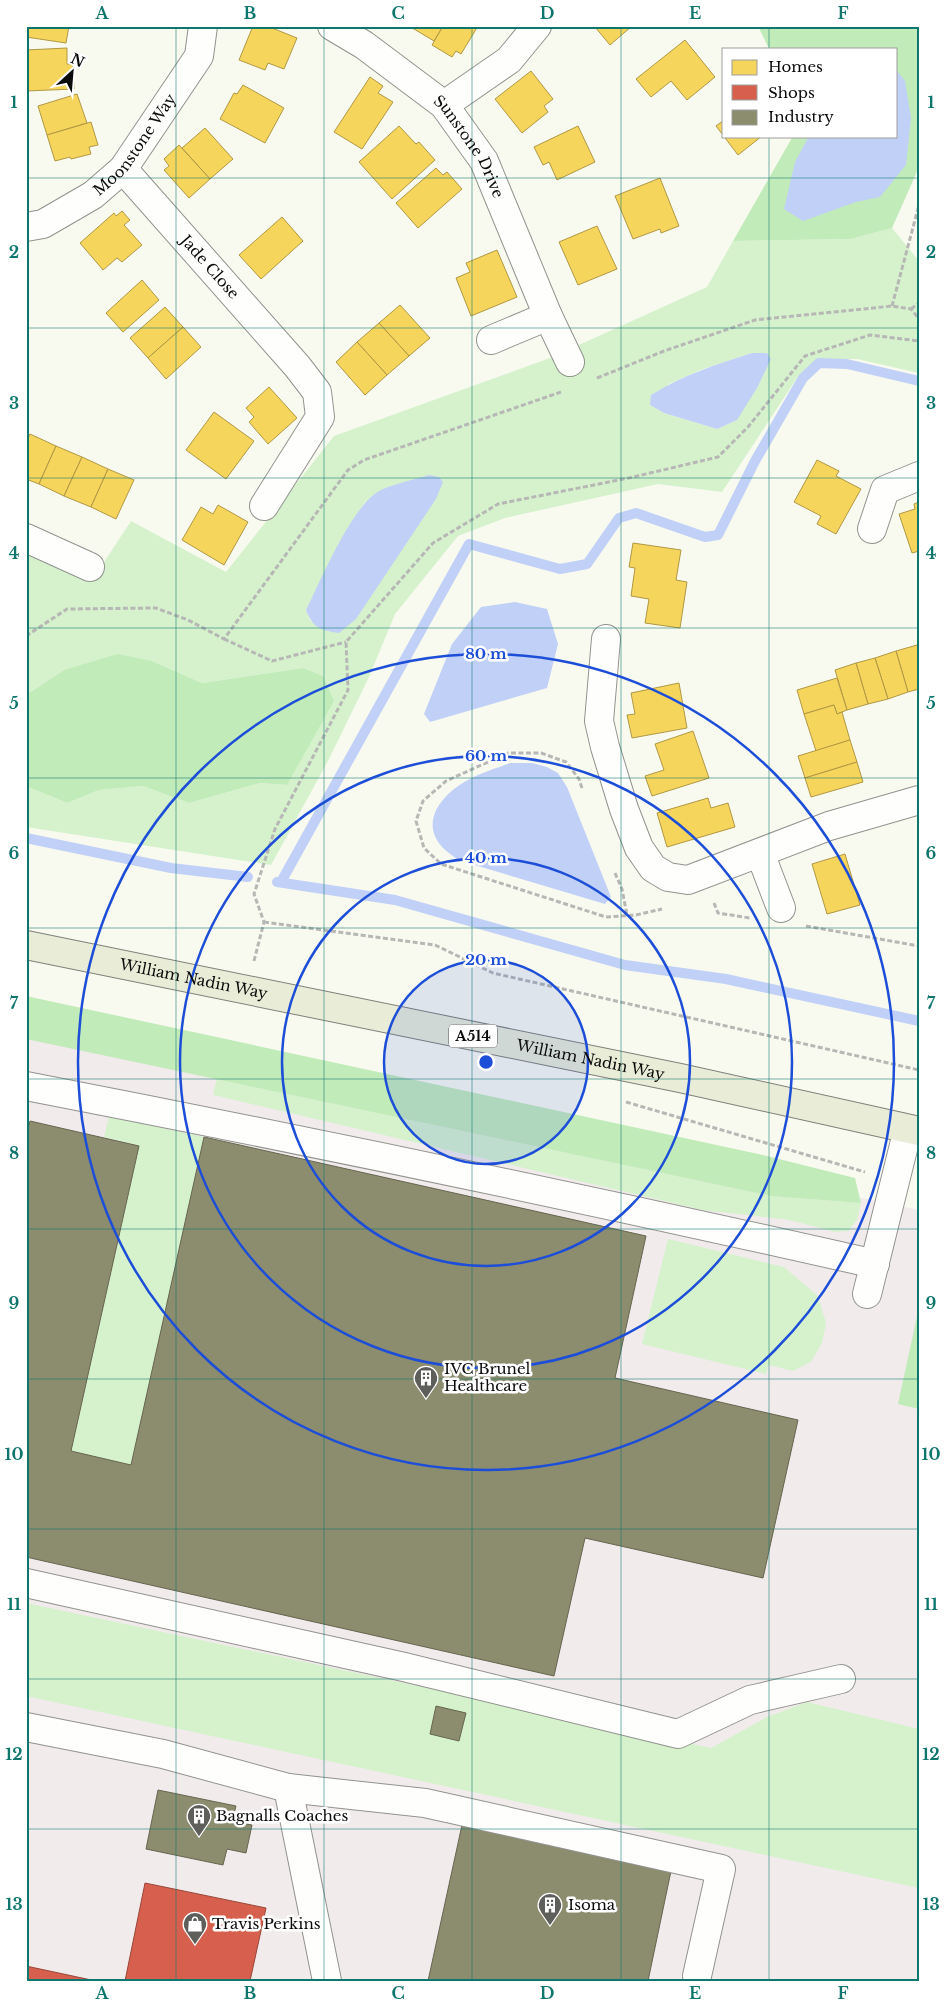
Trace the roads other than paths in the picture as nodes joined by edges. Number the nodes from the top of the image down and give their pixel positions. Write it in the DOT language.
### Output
graph roads {
  1 [pos="203,26"];
  2 [pos="332,26"];
  3 [pos="537,26"];
  4 [pos="444,105"];
  5 [pos="123,169"];
  6 [pos="26,227"];
  7 [pos="548,316"];
  8 [pos="491,340"];
  9 [pos="570,362"];
  10 [pos="919,476"];
  11 [pos="264,506"];
  12 [pos="872,529"];
  13 [pos="26,538"];
  14 [pos="90,568"];
  15 [pos="606,639"];
  16 [pos="919,800"];
  17 [pos="760,853"];
  18 [pos="781,908"];
  19 [pos="26,945"];
  20 [pos="26,1086"];
  21 [pos="913,1130"];
  22 [pos="875,1264"];
  23 [pos="867,1294"];
  24 [pos="26,1583"];
  25 [pos="841,1679"];
  26 [pos="26,1726"];
  27 [pos="288,1788"];
  28 [pos="697,1976"];
  29 [pos="327,1981"];
  1 -- 5 [label="street, Moonstone Way"];
  2 -- 4 [label="street, Sunstone Drive"];
  3 -- 4 [label="street"];
  4 -- 7 [label="street, Sunstone Drive"];
  5 -- 6 [label="street, Moonstone Way"];
  5 -- 11 [label="street, Jade Close"];
  7 -- 8 [label="street"];
  7 -- 9 [label="street, Sunstone Drive"];
  10 -- 12 [label="street"];
  13 -- 14 [label="street"];
  15 -- 17 [label="street"];
  16 -- 17 [label="street"];
  17 -- 18 [label="street"];
  19 -- 21 [label="main road, William Nadin Way / A514"];
  20 -- 22 [label="street"];
  21 -- 22 [label="street"];
  22 -- 23 [label="street"];
  24 -- 25 [label="street"];
  26 -- 27 [label="street"];
  27 -- 28 [label="street"];
  27 -- 29 [label="street"];
}
